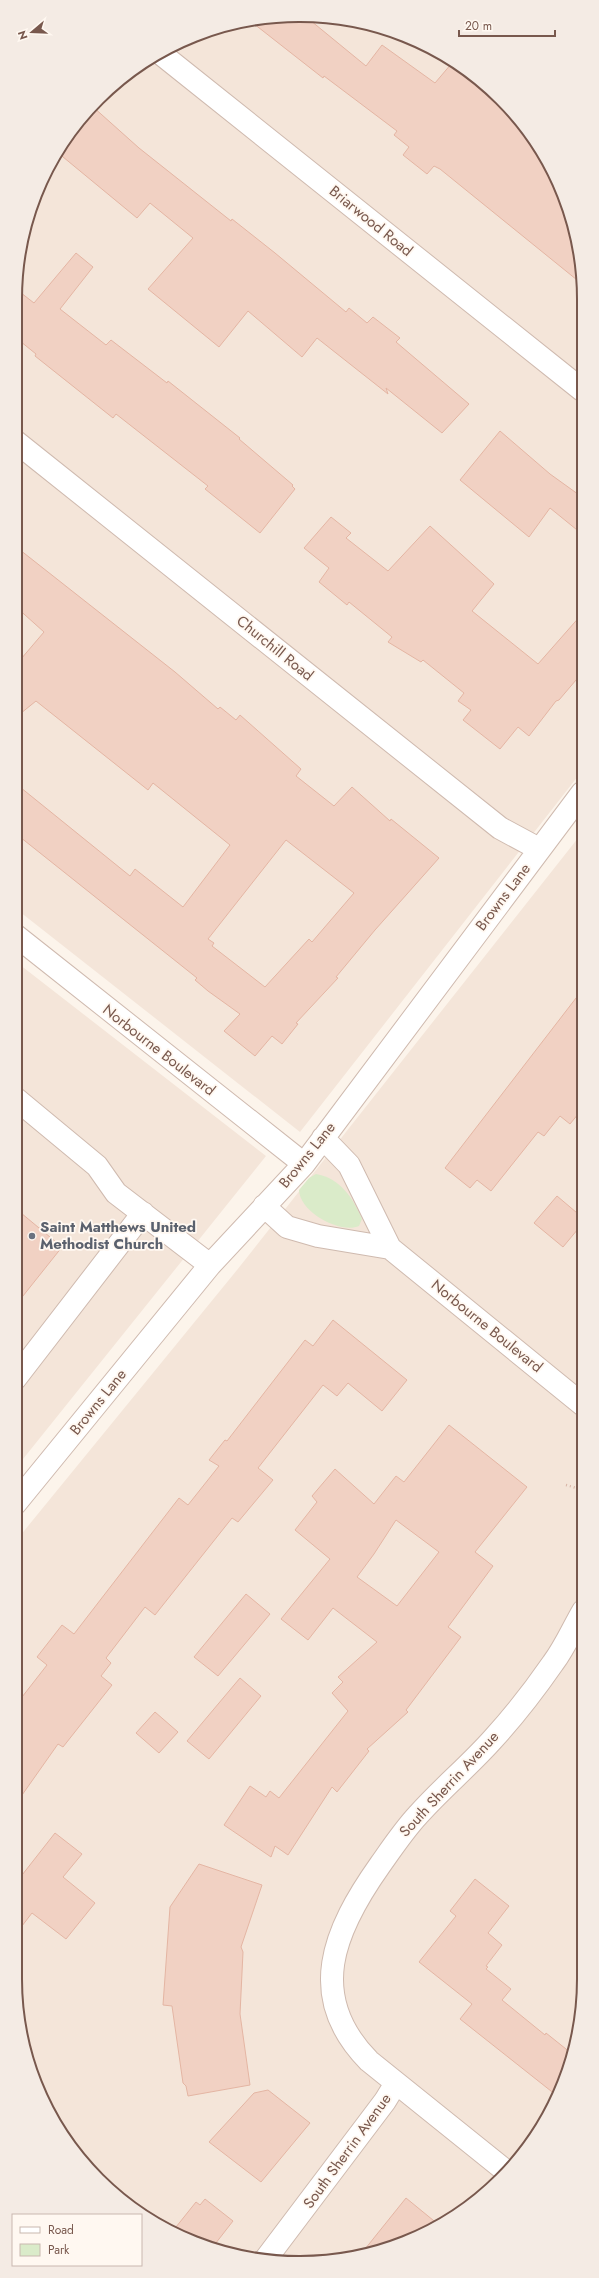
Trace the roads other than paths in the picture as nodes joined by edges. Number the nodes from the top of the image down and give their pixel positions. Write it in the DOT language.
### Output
graph roads {
  1 [pos="165,57"];
  2 [pos="577,386"];
  3 [pos="22,447"];
  4 [pos="577,800"];
  5 [pos="539,849"];
  6 [pos="22,941"];
  7 [pos="22,1104"];
  8 [pos="323,1138"];
  9 [pos="304,1164"];
  10 [pos="264,1206"];
  11 [pos="143,1213"];
  12 [pos="390,1248"];
  13 [pos="210,1265"];
  14 [pos="22,1370"];
  15 [pos="577,1400"];
  16 [pos="22,1495"];
  17 [pos="577,1623"];
  18 [pos="396,2083"];
  19 [pos="502,2168"];
  20 [pos="270,2254"];
  1 -- 2 [label="street, Briarwood Road"];
  3 -- 5 [label="street, Churchill Road"];
  4 -- 5 [label="street, Browns Lane"];
  5 -- 8 [label="street, Browns Lane"];
  6 -- 9 [label="street, Norbourne Boulevard"];
  7 -- 11 [label="street"];
  8 -- 9 [label="street, Browns Lane"];
  8 -- 12 [label="street, Norbourne Boulevard"];
  9 -- 10 [label="street, Browns Lane"];
  10 -- 12 [label="street, Norbourne Boulevard"];
  10 -- 13 [label="street, Browns Lane"];
  11 -- 13 [label="street"];
  11 -- 14 [label="street"];
  12 -- 15 [label="street, Norbourne Boulevard"];
  13 -- 16 [label="street, Browns Lane"];
  17 -- 18 [label="street, South Sherrin Avenue"];
  18 -- 19 [label="street"];
  18 -- 20 [label="street, South Sherrin Avenue"];
}
